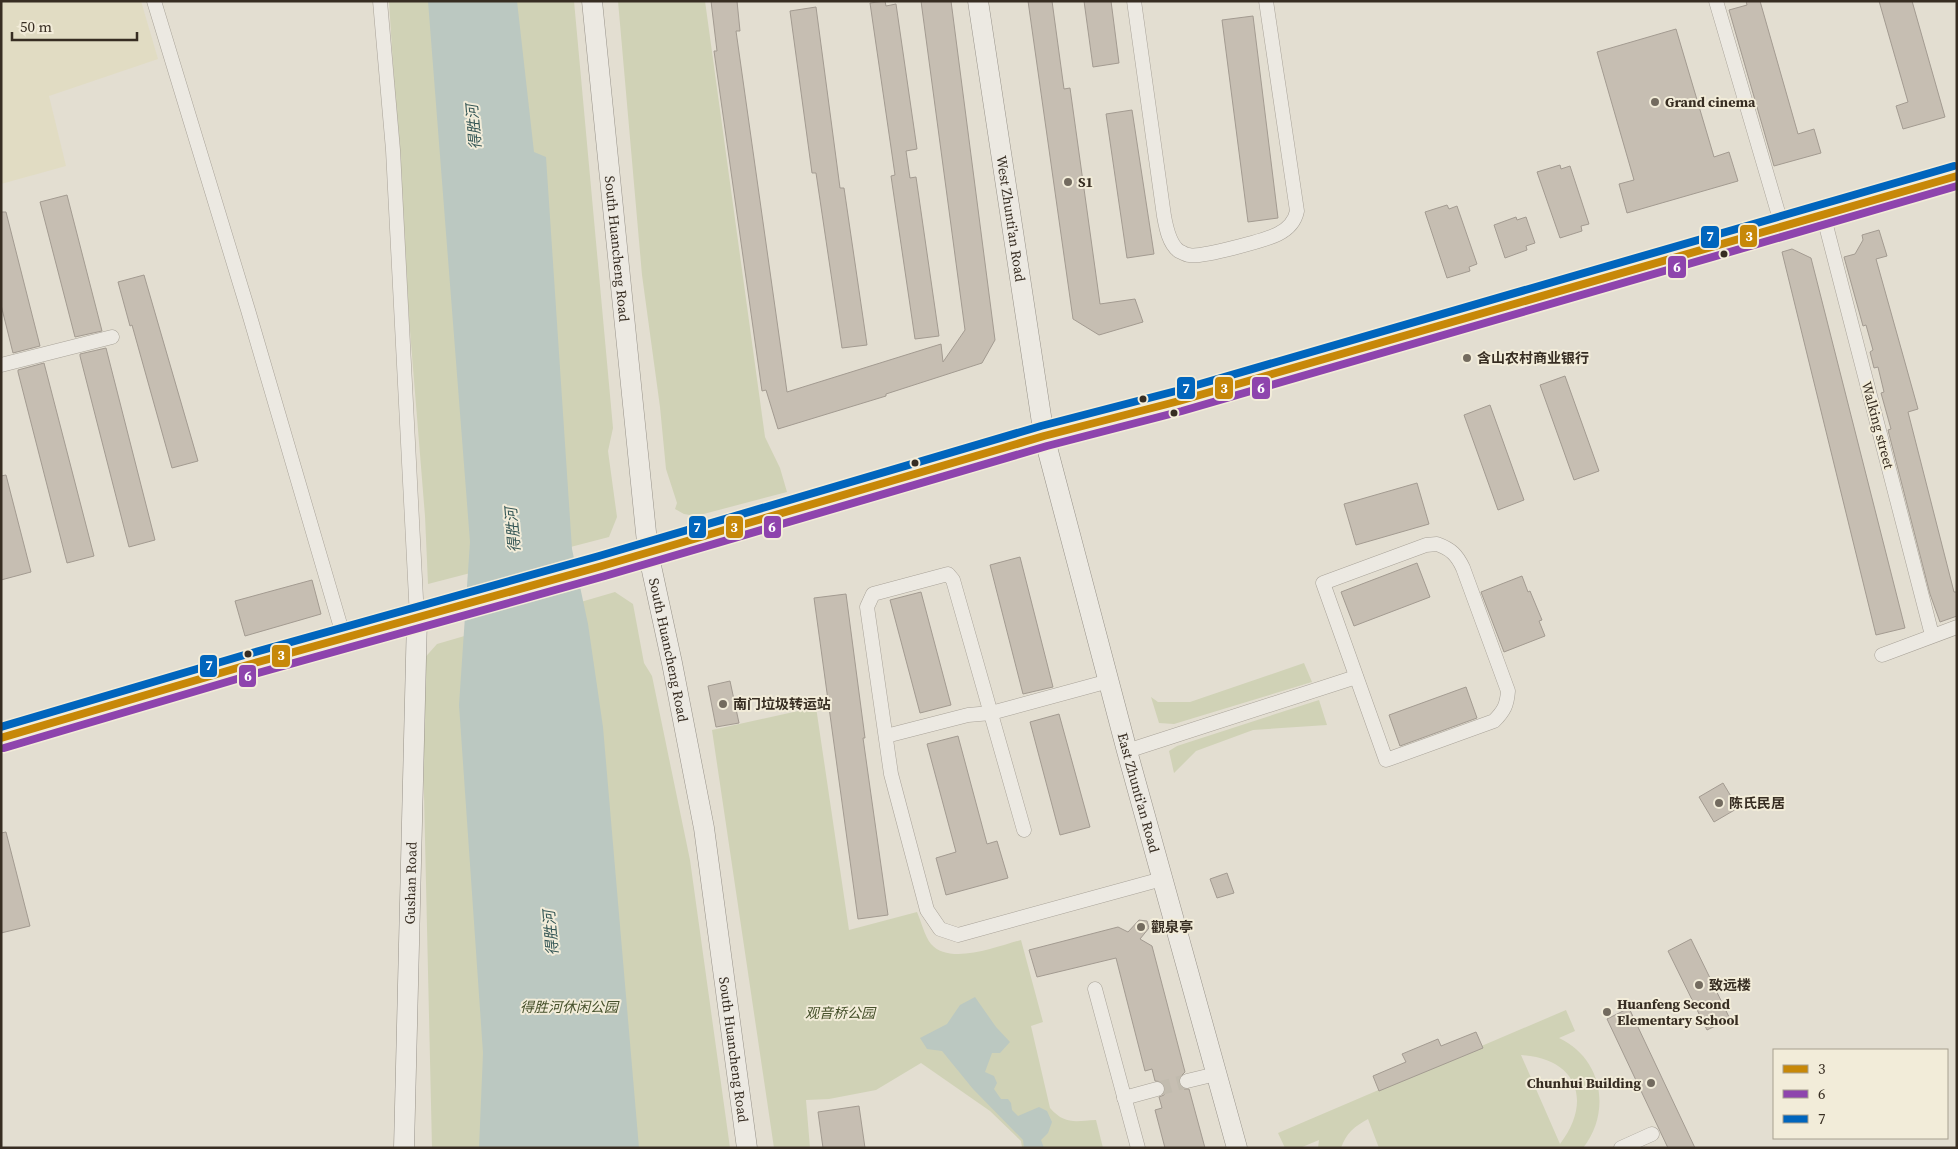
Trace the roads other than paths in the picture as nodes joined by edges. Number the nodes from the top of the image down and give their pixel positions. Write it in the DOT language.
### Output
graph roads {
  1 [pos="154,1"];
  2 [pos="380,1"];
  3 [pos="592,1"];
  4 [pos="978,1"];
  5 [pos="1134,1"];
  6 [pos="1266,1"];
  7 [pos="1716,1"];
  8 [pos="1957,176"];
  9 [pos="1823,214"];
  10 [pos="1782,226"];
  11 [pos="112,337"];
  12 [pos="1,365"];
  13 [pos="1044,436"];
  14 [pos="648,552"];
  15 [pos="417,618"];
  16 [pos="1957,627"];
  17 [pos="1932,635"];
  18 [pos="344,638"];
  19 [pos="1882,655"];
  20 [pos="1356,677"];
  21 [pos="1109,681"];
  22 [pos="992,714"];
  23 [pos="886,736"];
  24 [pos="1,738"];
  25 [pos="1127,751"];
  26 [pos="1024,830"];
  27 [pos="1162,879"];
  28 [pos="1095,989"];
  29 [pos="1216,1074"];
  30 [pos="1187,1081"];
  31 [pos="1157,1089"];
  32 [pos="1124,1098"];
  33 [pos="1652,1134"];
  34 [pos="404,1148"];
  35 [pos="748,1148"];
  36 [pos="1138,1148"];
  37 [pos="1237,1148"];
  38 [pos="1620,1148"];
  1 -- 18 [label="street"];
  2 -- 15 [label="street"];
  3 -- 14 [label="main road, South Huancheng Road"];
  4 -- 13 [label="main road, West Zhunti'an Road"];
  5 -- 6 [label="street"];
  7 -- 10 [label="street"];
  8 -- 9 [label="main road"];
  9 -- 10 [label="main road"];
  9 -- 17 [label="street, Walking street"];
  10 -- 13 [label="main road"];
  11 -- 12 [label="street"];
  13 -- 14 [label="main road"];
  13 -- 21 [label="main road, East Zhunti'an Road"];
  14 -- 15 [label="main road"];
  14 -- 35 [label="main road, South Huancheng Road"];
  15 -- 18 [label="main road"];
  15 -- 34 [label="main road, Gushan Road"];
  16 -- 17 [label="street"];
  17 -- 19 [label="street"];
  18 -- 24 [label="main road"];
  20 -- 20 [label="street"];
  20 -- 25 [label="street"];
  21 -- 22 [label="street"];
  21 -- 25 [label="main road, East Zhunti'an Road"];
  22 -- 23 [label="street"];
  22 -- 23 [label="street"];
  22 -- 26 [label="street"];
  23 -- 27 [label="street"];
  25 -- 27 [label="main road, East Zhunti'an Road"];
  27 -- 29 [label="main road, East Zhunti'an Road"];
  28 -- 32 [label="street"];
  29 -- 30 [label="street"];
  29 -- 37 [label="main road, East Zhunti'an Road"];
  31 -- 32 [label="street"];
  32 -- 36 [label="street"];
  33 -- 38 [label="street"];
}
